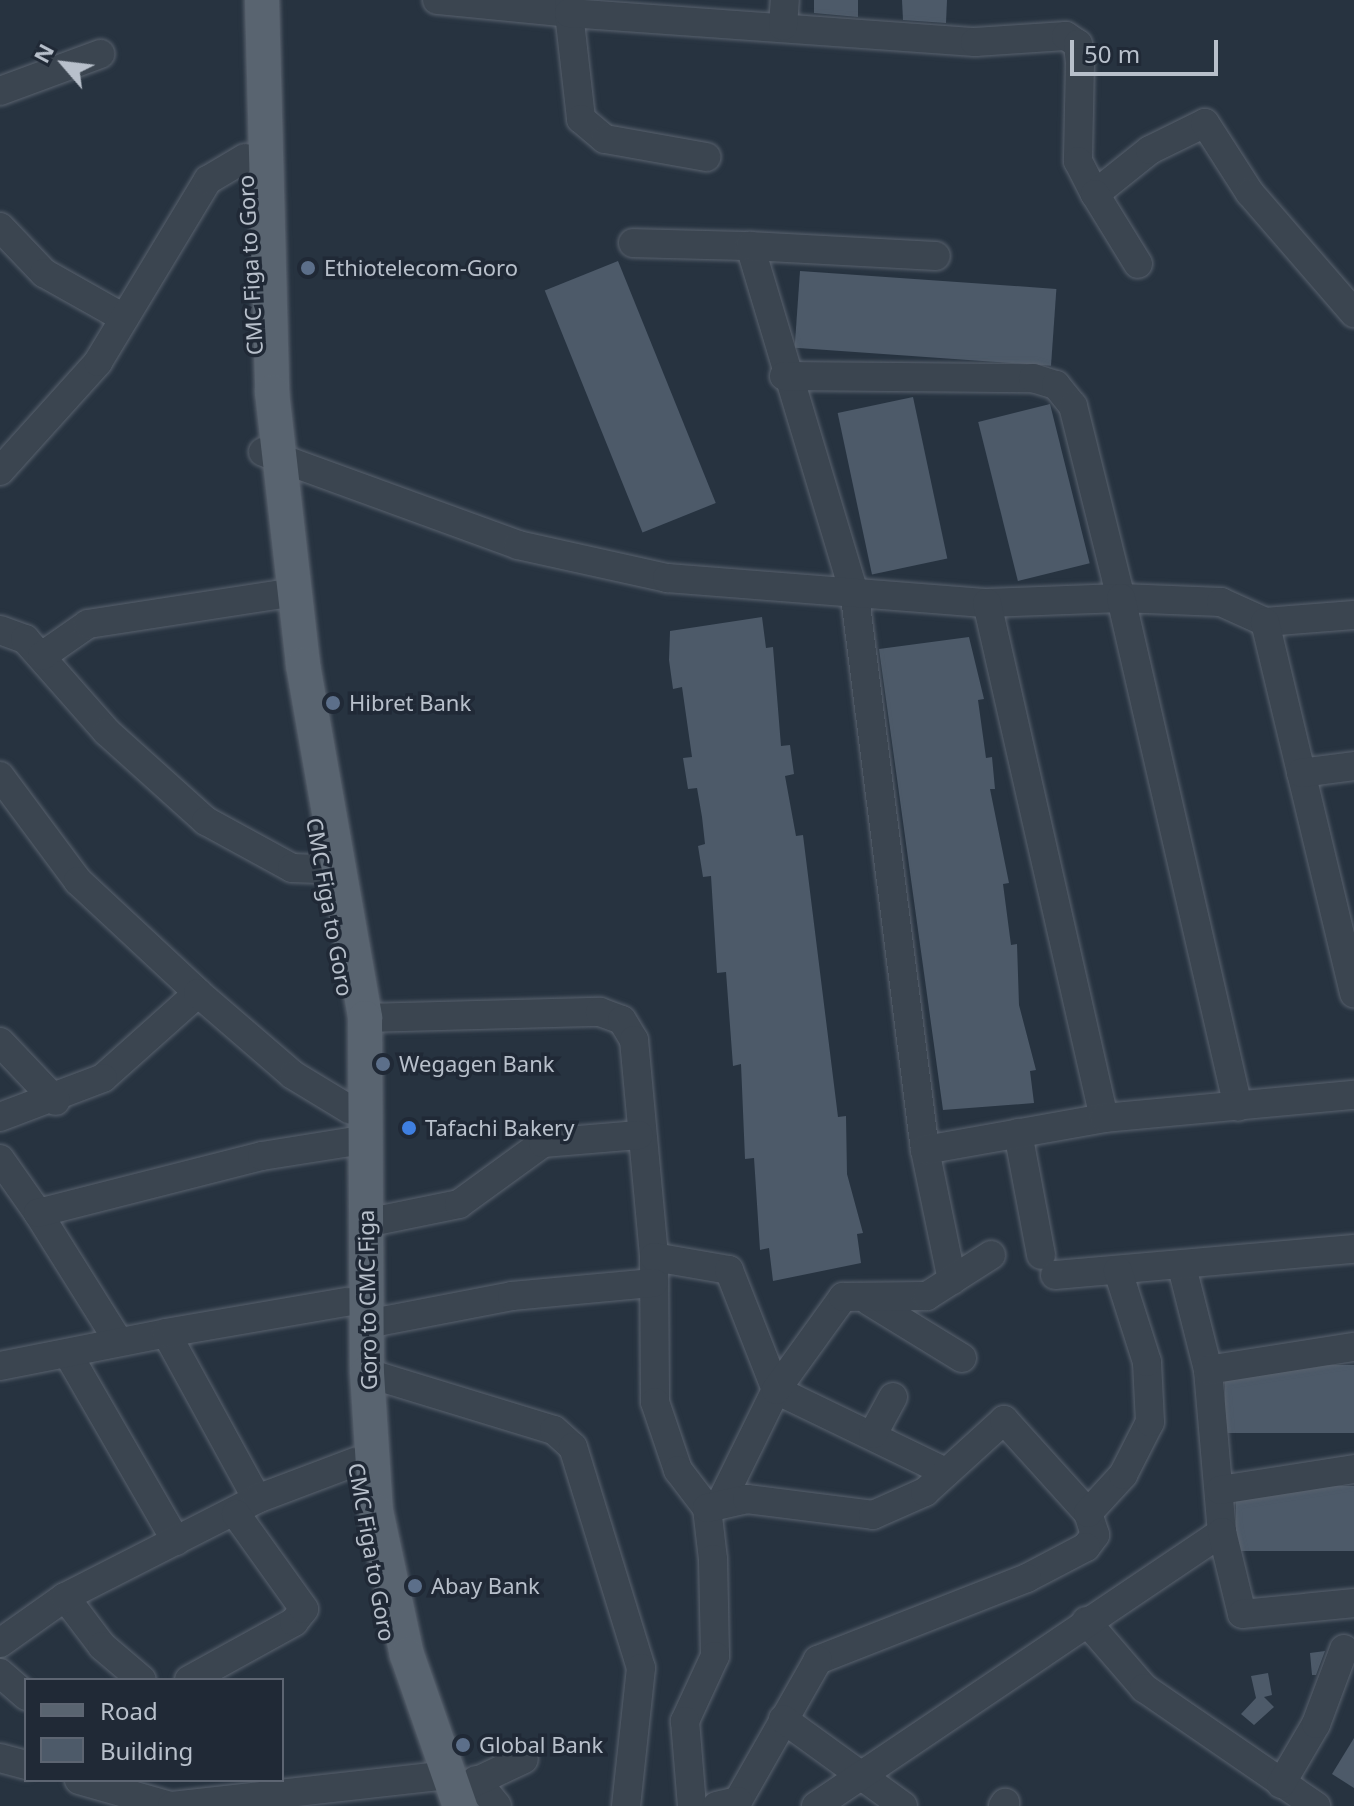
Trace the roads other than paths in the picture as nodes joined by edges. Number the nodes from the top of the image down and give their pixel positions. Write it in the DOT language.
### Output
graph roads {
  1 [pos="246,0"];
  2 [pos="262,0"];
  3 [pos="437,0"];
  4 [pos="501,1"];
  5 [pos="569,6"];
  6 [pos="784,13"];
  7 [pos="100,54"];
  8 [pos="0,91"];
  9 [pos="706,157"];
  10 [pos="245,158"];
  11 [pos="1095,194"];
  12 [pos="0,227"];
  13 [pos="633,243"];
  14 [pos="750,246"];
  15 [pos="936,256"];
  16 [pos="1138,264"];
  17 [pos="1354,313"];
  18 [pos="124,318"];
  19 [pos="784,376"];
  20 [pos="272,453"];
  21 [pos="0,471"];
  22 [pos="276,595"];
  23 [pos="855,597"];
  24 [pos="1121,598"];
  25 [pos="987,603"];
  26 [pos="1354,615"];
  27 [pos="1265,622"];
  28 [pos="0,630"];
  29 [pos="42,656"];
  30 [pos="1354,766"];
  31 [pos="1301,773"];
  32 [pos="0,776"];
  33 [pos="325,869"];
  34 [pos="1347,919"];
  35 [pos="1354,990"];
  36 [pos="198,993"];
  37 [pos="365,1018"];
  38 [pos="0,1042"];
  39 [pos="1354,1095"];
  40 [pos="56,1101"];
  41 [pos="1238,1107"];
  42 [pos="0,1117"];
  43 [pos="1104,1118"];
  44 [pos="349,1126"];
  45 [pos="1018,1133"];
  46 [pos="639,1135"];
  47 [pos="925,1150"];
  48 [pos="0,1159"];
  49 [pos="38,1213"];
  50 [pos="366,1223"];
  51 [pos="1354,1249"];
  52 [pos="991,1255"];
  53 [pos="1182,1267"];
  54 [pos="654,1270"];
  55 [pos="1118,1271"];
  56 [pos="952,1280"];
  57 [pos="869,1301"];
  58 [pos="357,1313"];
  59 [pos="166,1333"];
  60 [pos="117,1339"];
  61 [pos="1354,1347"];
  62 [pos="68,1354"];
  63 [pos="962,1358"];
  64 [pos="0,1366"];
  65 [pos="1208,1370"];
  66 [pos="367,1373"];
  67 [pos="776,1390"];
  68 [pos="893,1397"];
  69 [pos="873,1434"];
  70 [pos="355,1462"];
  71 [pos="1354,1469"];
  72 [pos="946,1472"];
  73 [pos="1220,1490"];
  74 [pos="714,1504"];
  75 [pos="247,1506"];
  76 [pos="1088,1513"];
  77 [pos="1222,1532"];
  78 [pos="176,1541"];
  79 [pos="65,1597"];
  80 [pos="1354,1603"];
  81 [pos="1086,1621"];
  82 [pos="0,1643"];
  83 [pos="1344,1649"];
  84 [pos="0,1673"];
  85 [pos="139,1678"];
  86 [pos="193,1678"];
  87 [pos="24,1694"];
  88 [pos="783,1719"];
  89 [pos="0,1758"];
  90 [pos="524,1759"];
  91 [pos="24,1764"];
  92 [pos="864,1777"];
  93 [pos="86,1782"];
  94 [pos="125,1782"];
  95 [pos="1281,1784"];
  96 [pos="452,1790"];
  97 [pos="271,1802"];
  98 [pos="162,1804"];
  99 [pos="732,1804"];
  100 [pos="497,1806"];
  101 [pos="626,1806"];
  102 [pos="692,1806"];
  103 [pos="816,1806"];
  104 [pos="903,1806"];
  105 [pos="1316,1806"];
  1 -- 10 [label="main road, CMC Figa to Goro"];
  2 -- 20 [label="main road"];
  3 -- 4 [label="street"];
  4 -- 5 [label="street"];
  5 -- 6 [label="street"];
  5 -- 9 [label="street"];
  6 -- 11 [label="street"];
  7 -- 8 [label="street"];
  10 -- 18 [label="street"];
  10 -- 20 [label="main road, CMC Figa to Goro"];
  11 -- 16 [label="street"];
  11 -- 17 [label="street"];
  12 -- 18 [label="street"];
  13 -- 14 [label="street"];
  14 -- 15 [label="street"];
  14 -- 19 [label="street"];
  18 -- 21 [label="street"];
  19 -- 23 [label="street"];
  19 -- 24 [label="street"];
  20 -- 22 [label="main road, CMC Figa to Goro"];
  20 -- 23 [label="street"];
  20 -- 37 [label="main road, Goro to CMC Figa"];
  22 -- 29 [label="street"];
  22 -- 33 [label="main road, CMC Figa to Goro"];
  23 -- 25 [label="street"];
  23 -- 47 [label="street"];
  24 -- 25 [label="street"];
  24 -- 27 [label="street"];
  24 -- 41 [label="street"];
  25 -- 43 [label="street"];
  26 -- 27 [label="street"];
  27 -- 31 [label="street"];
  28 -- 29 [label="street"];
  29 -- 33 [label="street"];
  30 -- 31 [label="street"];
  31 -- 34 [label="street"];
  32 -- 36 [label="street"];
  33 -- 44 [label="main road, CMC Figa to Goro"];
  34 -- 35 [label="street"];
  36 -- 40 [label="street"];
  36 -- 44 [label="street"];
  37 -- 46 [label="street"];
  37 -- 50 [label="main road, Goro to CMC Figa"];
  38 -- 40 [label="street"];
  39 -- 41 [label="street"];
  40 -- 42 [label="street"];
  41 -- 43 [label="street"];
  43 -- 45 [label="street"];
  44 -- 49 [label="street"];
  44 -- 58 [label="main road, CMC Figa to Goro"];
  45 -- 47 [label="street"];
  45 -- 55 [label="street"];
  46 -- 50 [label="street"];
  46 -- 54 [label="street"];
  47 -- 56 [label="street"];
  48 -- 49 [label="street"];
  49 -- 60 [label="street"];
  50 -- 58 [label="main road, Goro to CMC Figa"];
  51 -- 53 [label="street"];
  52 -- 56 [label="street"];
  53 -- 55 [label="street"];
  53 -- 65 [label="street"];
  54 -- 58 [label="street"];
  54 -- 67 [label="street"];
  54 -- 74 [label="street"];
  55 -- 76 [label="street"];
  56 -- 57 [label="street"];
  57 -- 63 [label="street"];
  57 -- 67 [label="street"];
  58 -- 59 [label="street"];
  58 -- 66 [label="main road, Goro to CMC Figa"];
  58 -- 70 [label="main road, CMC Figa to Goro"];
  59 -- 60 [label="street"];
  59 -- 75 [label="street"];
  60 -- 62 [label="street"];
  61 -- 65 [label="street"];
  62 -- 64 [label="street"];
  62 -- 78 [label="street"];
  65 -- 73 [label="street"];
  66 -- 96 [label="main road, Goro to CMC Figa"];
  66 -- 101 [label="street"];
  67 -- 69 [label="street"];
  67 -- 74 [label="street"];
  68 -- 69 [label="street"];
  69 -- 72 [label="street"];
  70 -- 75 [label="street"];
  70 -- 96 [label="main road, CMC Figa to Goro"];
  71 -- 73 [label="street"];
  72 -- 74 [label="street"];
  72 -- 76 [label="street"];
  73 -- 77 [label="street"];
  74 -- 102 [label="street"];
  75 -- 78 [label="street"];
  75 -- 86 [label="street"];
  76 -- 88 [label="street"];
  77 -- 80 [label="street"];
  77 -- 81 [label="street"];
  78 -- 79 [label="street"];
  79 -- 82 [label="street"];
  79 -- 85 [label="street"];
  81 -- 92 [label="street"];
  81 -- 95 [label="street"];
  83 -- 95 [label="street"];
  84 -- 87 [label="street"];
  88 -- 92 [label="street"];
  88 -- 99 [label="street"];
  89 -- 91 [label="street"];
  90 -- 96 [label="street"];
  92 -- 103 [label="street"];
  92 -- 104 [label="street"];
  93 -- 98 [label="street"];
  94 -- 98 [label="street"];
  95 -- 105 [label="street"];
  96 -- 97 [label="street"];
  96 -- 100 [label="street"];
  97 -- 98 [label="street"];
}
